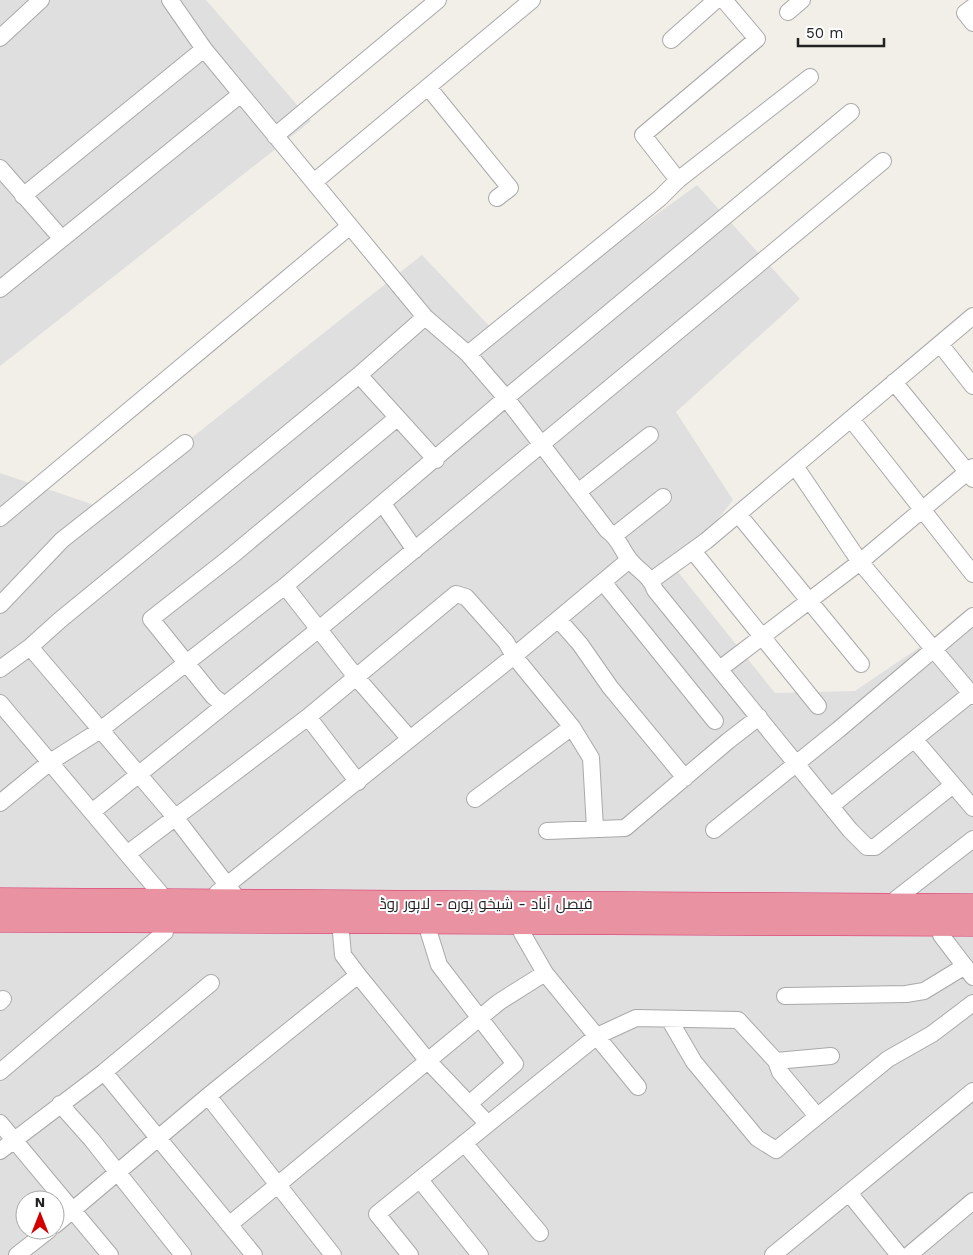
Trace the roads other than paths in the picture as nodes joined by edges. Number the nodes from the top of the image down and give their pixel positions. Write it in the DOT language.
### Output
graph roads {
  1 [pos="41,0"];
  2 [pos="170,0"];
  3 [pos="438,0"];
  4 [pos="532,0"];
  5 [pos="716,0"];
  6 [pos="724,0"];
  7 [pos="802,0"];
  8 [pos="973,7"];
  9 [pos="788,12"];
  10 [pos="973,23"];
  11 [pos="0,38"];
  12 [pos="671,40"];
  13 [pos="204,49"];
  14 [pos="810,77"];
  15 [pos="428,87"];
  16 [pos="241,94"];
  17 [pos="851,112"];
  18 [pos="275,136"];
  19 [pos="883,161"];
  20 [pos="0,168"];
  21 [pos="678,180"];
  22 [pos="314,182"];
  23 [pos="23,196"];
  24 [pos="497,198"];
  25 [pos="350,226"];
  26 [pos="62,239"];
  27 [pos="3,282"];
  28 [pos="973,316"];
  29 [pos="425,317"];
  30 [pos="940,344"];
  31 [pos="468,354"];
  32 [pos="360,375"];
  33 [pos="894,382"];
  34 [pos="973,386"];
  35 [pos="506,398"];
  36 [pos="397,418"];
  37 [pos="851,419"];
  38 [pos="650,435"];
  39 [pos="186,443"];
  40 [pos="542,445"];
  41 [pos="436,460"];
  42 [pos="795,466"];
  43 [pos="971,473"];
  44 [pos="578,492"];
  45 [pos="663,497"];
  46 [pos="383,504"];
  47 [pos="922,510"];
  48 [pos="738,514"];
  49 [pos="0,518"];
  50 [pos="615,535"];
  51 [pos="415,550"];
  52 [pos="693,551"];
  53 [pos="629,560"];
  54 [pos="860,562"];
  55 [pos="973,574"];
  56 [pos="652,580"];
  57 [pos="603,582"];
  58 [pos="285,586"];
  59 [pos="809,601"];
  60 [pos="0,605"];
  61 [pos="973,616"];
  62 [pos="558,619"];
  63 [pos="319,630"];
  64 [pos="763,638"];
  65 [pos="30,647"];
  66 [pos="934,650"];
  67 [pos="514,656"];
  68 [pos="186,662"];
  69 [pos="861,664"];
  70 [pos="0,668"];
  71 [pos="720,668"];
  72 [pos="356,677"];
  73 [pos="972,694"];
  74 [pos="0,703"];
  75 [pos="224,705"];
  76 [pos="818,706"];
  77 [pos="308,717"];
  78 [pos="759,717"];
  79 [pos="715,721"];
  80 [pos="572,727"];
  81 [pos="99,731"];
  82 [pos="410,739"];
  83 [pos="914,739"];
  84 [pos="50,762"];
  85 [pos="797,764"];
  86 [pos="139,775"];
  87 [pos="686,778"];
  88 [pos="358,782"];
  89 [pos="953,785"];
  90 [pos="476,799"];
  91 [pos="0,803"];
  92 [pos="831,806"];
  93 [pos="973,808"];
  94 [pos="92,812"];
  95 [pos="175,817"];
  96 [pos="595,828"];
  97 [pos="714,830"];
  98 [pos="547,831"];
  99 [pos="973,839"];
  100 [pos="127,854"];
  101 [pos="226,891"];
  102 [pos="0,892"];
  103 [pos="160,893"];
  104 [pos="896,899"];
  105 [pos="973,899"];
  106 [pos="0,900"];
  107 [pos="973,906"];
  108 [pos="0,920"];
  109 [pos="973,924"];
  110 [pos="0,931"];
  111 [pos="166,932"];
  112 [pos="341,933"];
  113 [pos="429,933"];
  114 [pos="522,934"];
  115 [pos="941,935"];
  116 [pos="973,936"];
  117 [pos="969,971"];
  118 [pos="545,973"];
  119 [pos="358,975"];
  120 [pos="211,983"];
  121 [pos="785,996"];
  122 [pos="973,1003"];
  123 [pos="480,1018"];
  124 [pos="669,1019"];
  125 [pos="597,1036"];
  126 [pos="832,1056"];
  127 [pos="428,1061"];
  128 [pos="776,1061"];
  129 [pos="0,1072"];
  130 [pos="104,1072"];
  131 [pos="638,1087"];
  132 [pos="973,1091"];
  133 [pos="208,1096"];
  134 [pos="60,1104"];
  135 [pos="468,1104"];
  136 [pos="817,1116"];
  137 [pos="0,1123"];
  138 [pos="488,1124"];
  139 [pos="158,1138"];
  140 [pos="14,1140"];
  141 [pos="464,1143"];
  142 [pos="0,1151"];
  143 [pos="117,1174"];
  144 [pos="420,1180"];
  145 [pos="278,1185"];
  146 [pos="849,1193"];
  147 [pos="973,1201"];
  148 [pos="74,1210"];
  149 [pos="65,1217"];
  150 [pos="228,1225"];
  151 [pos="540,1233"];
  152 [pos="36,1240"];
  153 [pos="16,1255"];
  154 [pos="110,1255"];
  155 [pos="183,1255"];
  156 [pos="254,1255"];
  157 [pos="333,1255"];
  158 [pos="410,1255"];
  159 [pos="480,1255"];
  160 [pos="773,1255"];
  161 [pos="899,1255"];
  162 [pos="909,1255"];
  1 -- 11 [label="street"];
  2 -- 13 [label="street"];
  3 -- 18 [label="street"];
  4 -- 15 [label="street"];
  5 -- 12 [label="street"];
  6 -- 21 [label="street"];
  7 -- 9 [label="street"];
  8 -- 10 [label="street"];
  13 -- 16 [label="street"];
  13 -- 23 [label="street"];
  14 -- 21 [label="street"];
  15 -- 22 [label="street"];
  15 -- 24 [label="street"];
  16 -- 18 [label="street"];
  16 -- 26 [label="street"];
  17 -- 35 [label="street"];
  18 -- 22 [label="street"];
  19 -- 40 [label="street"];
  20 -- 23 [label="street"];
  21 -- 31 [label="street"];
  22 -- 25 [label="street"];
  23 -- 26 [label="street"];
  25 -- 29 [label="street"];
  25 -- 49 [label="street"];
  26 -- 27 [label="street"];
  28 -- 30 [label="street"];
  29 -- 31 [label="street"];
  29 -- 32 [label="street"];
  30 -- 33 [label="street"];
  30 -- 34 [label="street"];
  31 -- 35 [label="street"];
  32 -- 36 [label="street"];
  32 -- 65 [label="street"];
  33 -- 37 [label="street"];
  33 -- 43 [label="street"];
  35 -- 40 [label="street"];
  35 -- 41 [label="street"];
  36 -- 41 [label="street"];
  36 -- 68 [label="street"];
  37 -- 42 [label="street"];
  37 -- 47 [label="street"];
  38 -- 44 [label="street"];
  39 -- 60 [label="street"];
  40 -- 44 [label="street"];
  40 -- 51 [label="street"];
  41 -- 46 [label="street"];
  42 -- 48 [label="street"];
  42 -- 54 [label="street"];
  43 -- 47 [label="street"];
  44 -- 50 [label="street"];
  45 -- 50 [label="street"];
  46 -- 51 [label="street"];
  46 -- 58 [label="street"];
  47 -- 54 [label="street"];
  47 -- 55 [label="street"];
  48 -- 52 [label="street"];
  48 -- 59 [label="street"];
  50 -- 53 [label="street"];
  51 -- 63 [label="street"];
  52 -- 56 [label="street"];
  52 -- 64 [label="street"];
  53 -- 56 [label="street"];
  53 -- 57 [label="street"];
  54 -- 59 [label="street"];
  54 -- 66 [label="street"];
  56 -- 71 [label="street"];
  57 -- 62 [label="street"];
  57 -- 79 [label="street"];
  58 -- 63 [label="street"];
  58 -- 68 [label="street"];
  59 -- 64 [label="street"];
  59 -- 69 [label="street"];
  61 -- 66 [label="street"];
  62 -- 67 [label="street"];
  62 -- 87 [label="street"];
  63 -- 72 [label="street"];
  63 -- 75 [label="street"];
  64 -- 71 [label="street"];
  64 -- 76 [label="street"];
  65 -- 70 [label="street"];
  65 -- 81 [label="street"];
  66 -- 73 [label="street"];
  66 -- 85 [label="street"];
  67 -- 72 [label="street"];
  67 -- 80 [label="street"];
  67 -- 82 [label="street"];
  68 -- 75 [label="street"];
  68 -- 81 [label="street"];
  71 -- 78 [label="street"];
  72 -- 77 [label="street"];
  72 -- 82 [label="street"];
  73 -- 83 [label="street"];
  74 -- 84 [label="street"];
  75 -- 86 [label="street"];
  77 -- 88 [label="street"];
  77 -- 95 [label="street"];
  78 -- 85 [label="street"];
  78 -- 87 [label="street"];
  80 -- 90 [label="street"];
  80 -- 96 [label="street"];
  81 -- 84 [label="street"];
  81 -- 86 [label="street"];
  82 -- 88 [label="street"];
  83 -- 89 [label="street"];
  83 -- 92 [label="street"];
  84 -- 91 [label="street"];
  84 -- 94 [label="street"];
  85 -- 92 [label="street"];
  85 -- 97 [label="street"];
  86 -- 94 [label="street"];
  86 -- 95 [label="street"];
  87 -- 96 [label="street"];
  88 -- 101 [label="street"];
  89 -- 92 [label="street"];
  89 -- 93 [label="street"];
  94 -- 100 [label="street"];
  95 -- 100 [label="street"];
  95 -- 101 [label="street"];
  96 -- 98 [label="street"];
  99 -- 104 [label="street"];
  100 -- 103 [label="street"];
  101 -- 103 [label="street"];
  101 -- 104 [label="street"];
  102 -- 103 [label="street"];
  104 -- 105 [label="street"];
  106 -- 107 [label="highway, فیصل آباد - شیخو پورہ - لاہور روڈ"];
  108 -- 109 [label="highway, فیصل آباد - شیخو پورہ - لاہور روڈ"];
  110 -- 111 [label="street"];
  111 -- 112 [label="street"];
  111 -- 129 [label="street"];
  112 -- 113 [label="street"];
  112 -- 119 [label="street"];
  113 -- 114 [label="street"];
  113 -- 123 [label="street"];
  114 -- 115 [label="street"];
  114 -- 118 [label="street"];
  115 -- 116 [label="street"];
  115 -- 117 [label="street"];
  117 -- 121 [label="street"];
  118 -- 123 [label="street"];
  118 -- 125 [label="street"];
  119 -- 127 [label="street"];
  119 -- 133 [label="street"];
  120 -- 130 [label="street"];
  122 -- 136 [label="street"];
  123 -- 127 [label="street"];
  123 -- 135 [label="street"];
  124 -- 125 [label="street"];
  124 -- 128 [label="street"];
  124 -- 136 [label="street"];
  125 -- 131 [label="street"];
  125 -- 138 [label="street"];
  126 -- 128 [label="street"];
  127 -- 135 [label="street"];
  127 -- 145 [label="street"];
  128 -- 136 [label="street"];
  130 -- 134 [label="street"];
  130 -- 139 [label="street"];
  132 -- 146 [label="street"];
  133 -- 139 [label="street"];
  133 -- 145 [label="street"];
  134 -- 140 [label="street"];
  134 -- 143 [label="street"];
  135 -- 138 [label="street"];
  137 -- 140 [label="street"];
  138 -- 141 [label="street"];
  139 -- 143 [label="street"];
  139 -- 150 [label="street"];
  140 -- 142 [label="street"];
  140 -- 148 [label="street"];
  141 -- 144 [label="street"];
  141 -- 151 [label="street"];
  143 -- 148 [label="street"];
  143 -- 155 [label="street"];
  144 -- 158 [label="street"];
  144 -- 159 [label="street"];
  145 -- 150 [label="street"];
  145 -- 157 [label="street"];
  146 -- 160 [label="street"];
  146 -- 161 [label="street"];
  147 -- 162 [label="street"];
  148 -- 149 [label="street"];
  148 -- 154 [label="street"];
  150 -- 156 [label="street"];
  152 -- 153 [label="street"];
}
